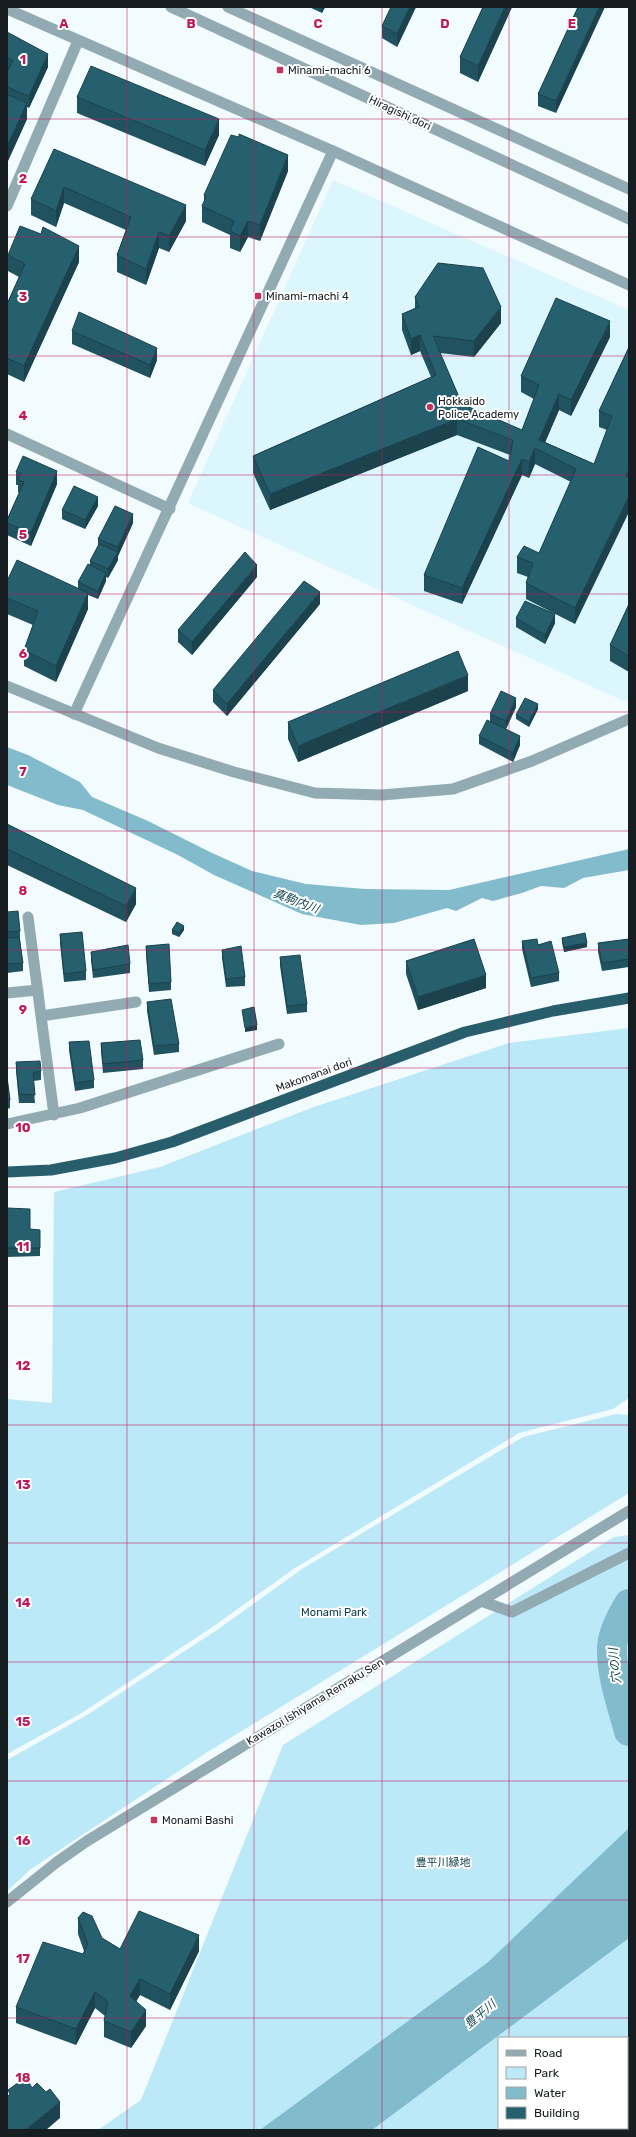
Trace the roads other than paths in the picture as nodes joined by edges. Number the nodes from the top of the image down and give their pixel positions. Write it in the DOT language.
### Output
graph roads {
  1 [pos="171,7"];
  2 [pos="228,7"];
  3 [pos="7,9"];
  4 [pos="78,41"];
  5 [pos="333,151"];
  6 [pos="629,190"];
  7 [pos="7,206"];
  8 [pos="629,219"];
  9 [pos="629,285"];
  10 [pos="7,434"];
  11 [pos="170,509"];
  12 [pos="7,686"];
  13 [pos="74,714"];
  14 [pos="629,719"];
  15 [pos="28,917"];
  16 [pos="38,990"];
  17 [pos="7,993"];
  18 [pos="629,998"];
  19 [pos="136,1002"];
  20 [pos="40,1016"];
  21 [pos="278,1044"];
  22 [pos="54,1115"];
  23 [pos="7,1124"];
  24 [pos="7,1172"];
  25 [pos="629,1511"];
  26 [pos="629,1553"];
  27 [pos="481,1601"];
  28 [pos="7,1902"];
  1 -- 8 [label="street, Hiragishi dori"];
  2 -- 6 [label="street"];
  3 -- 4 [label="street"];
  4 -- 5 [label="street"];
  4 -- 7 [label="street"];
  5 -- 9 [label="street"];
  5 -- 11 [label="street"];
  10 -- 11 [label="street"];
  11 -- 13 [label="street"];
  12 -- 13 [label="street"];
  13 -- 14 [label="street"];
  15 -- 16 [label="street"];
  16 -- 17 [label="street"];
  16 -- 20 [label="street"];
  18 -- 24 [label="highway, Makomanai dori"];
  19 -- 20 [label="street"];
  20 -- 22 [label="street"];
  21 -- 22 [label="street"];
  22 -- 23 [label="street"];
  25 -- 27 [label="street, Kawazoi Ishiyama Renraku Sen"];
  26 -- 27 [label="street"];
  27 -- 28 [label="street, Kawazoi Ishiyama Renraku Sen"];
}
